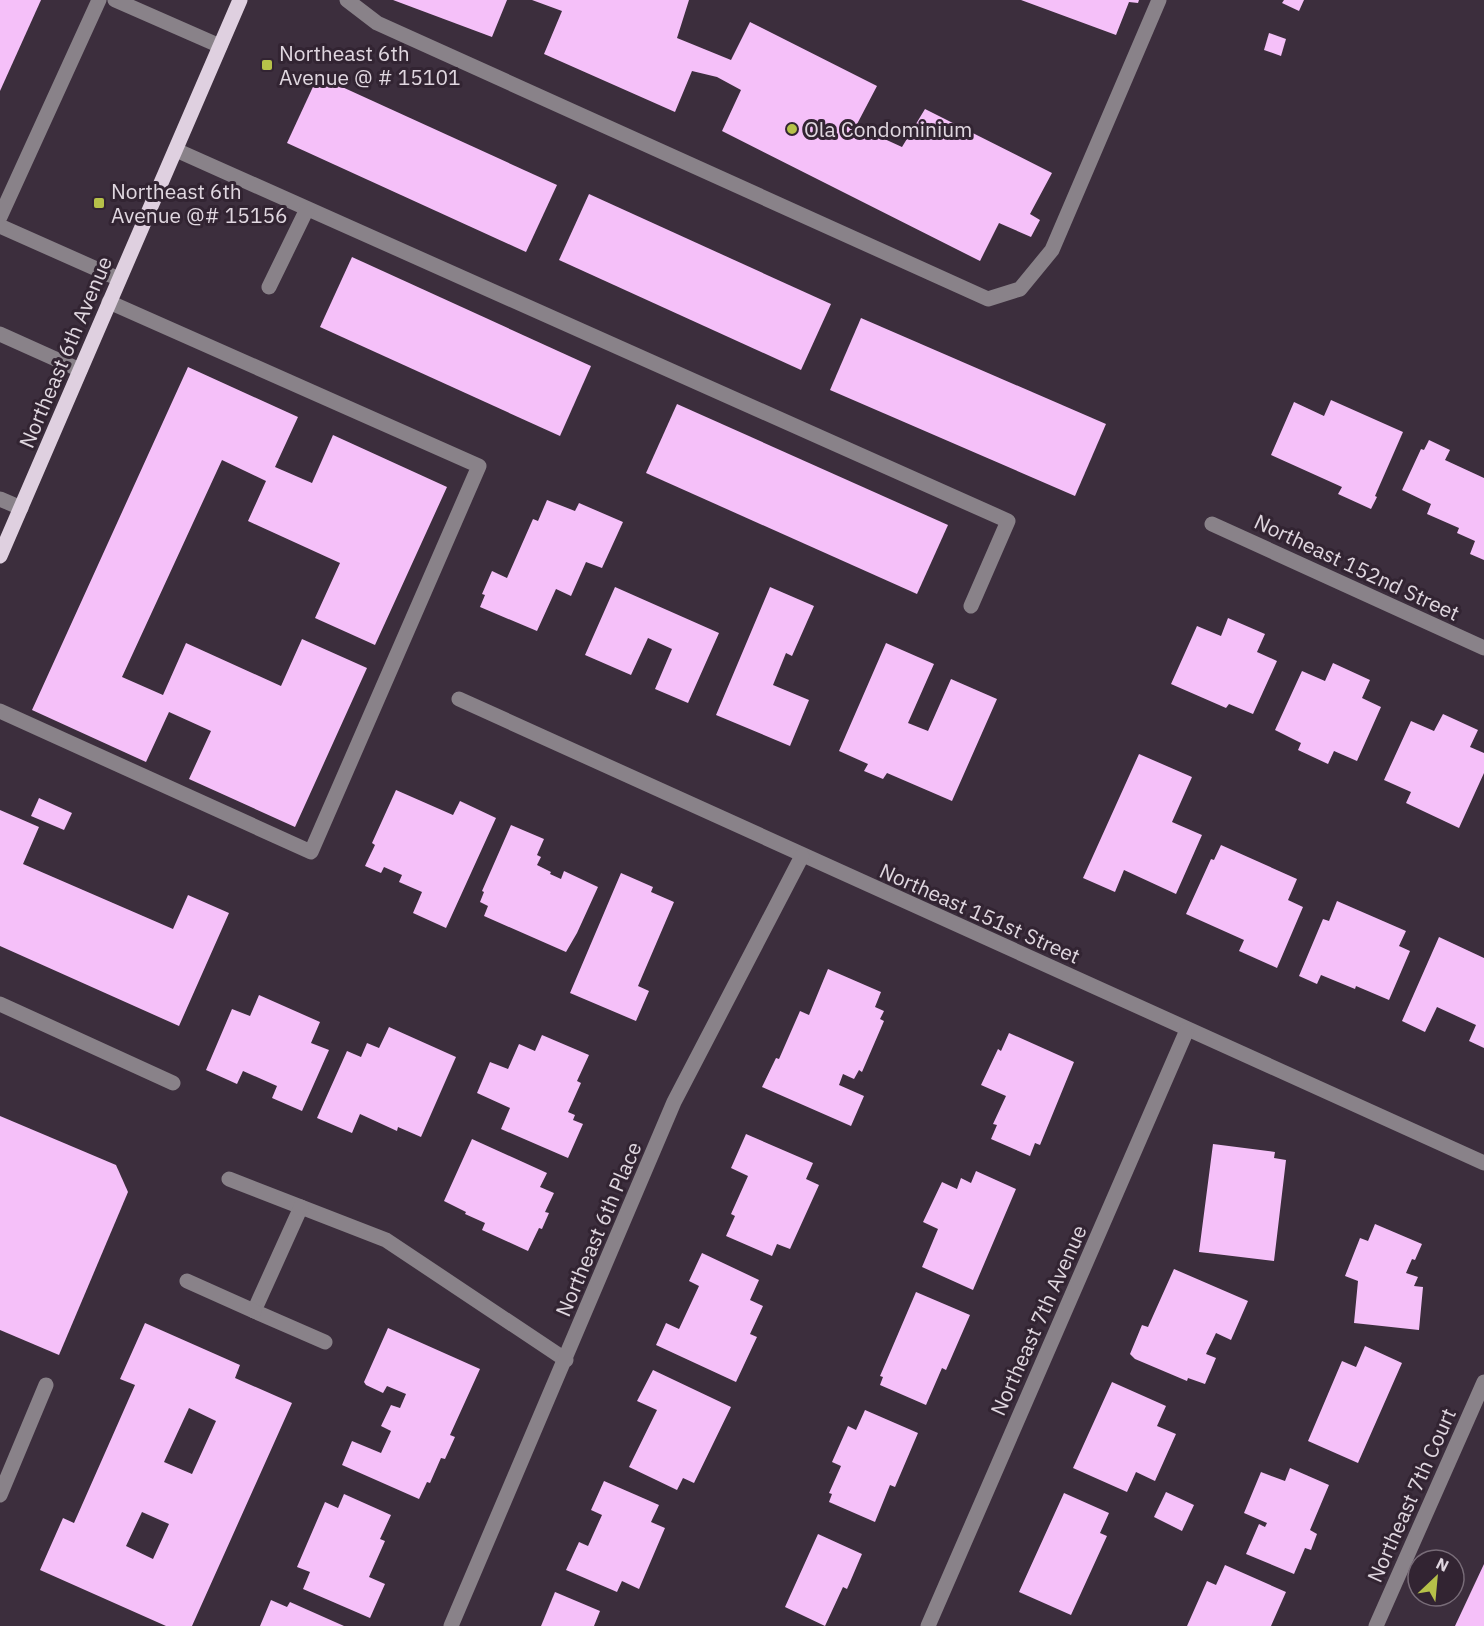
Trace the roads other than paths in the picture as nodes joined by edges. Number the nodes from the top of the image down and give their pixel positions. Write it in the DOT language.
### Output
graph roads {
  1 [pos="99,0"];
  2 [pos="115,0"];
  3 [pos="240,0"];
  4 [pos="347,0"];
  5 [pos="1159,0"];
  6 [pos="220,46"];
  7 [pos="176,150"];
  8 [pos="307,209"];
  9 [pos="0,217"];
  10 [pos="0,226"];
  11 [pos="119,279"];
  12 [pos="269,287"];
  13 [pos="110,302"];
  14 [pos="0,334"];
  15 [pos="80,370"];
  16 [pos="0,499"];
  17 [pos="21,508"];
  18 [pos="1212,524"];
  19 [pos="0,556"];
  20 [pos="971,606"];
  21 [pos="1484,648"];
  22 [pos="459,699"];
  23 [pos="0,711"];
  24 [pos="802,856"];
  25 [pos="0,1004"];
  26 [pos="1187,1030"];
  27 [pos="173,1083"];
  28 [pos="1484,1163"];
  29 [pos="229,1179"];
  30 [pos="301,1206"];
  31 [pos="187,1281"];
  32 [pos="254,1311"];
  33 [pos="325,1342"];
  34 [pos="566,1360"];
  35 [pos="1484,1382"];
  36 [pos="46,1385"];
  37 [pos="0,1495"];
  38 [pos="451,1626"];
  39 [pos="928,1626"];
  40 [pos="1376,1626"];
  1 -- 9 [label="street"];
  2 -- 6 [label="street"];
  3 -- 6 [label="main road, Northeast 6th Avenue"];
  4 -- 5 [label="street"];
  6 -- 7 [label="main road, Northeast 6th Avenue"];
  7 -- 8 [label="street"];
  7 -- 11 [label="main road, Northeast 6th Avenue"];
  8 -- 12 [label="street"];
  8 -- 20 [label="street"];
  10 -- 11 [label="street"];
  11 -- 13 [label="main road, Northeast 6th Avenue"];
  13 -- 15 [label="main road, Northeast 6th Avenue"];
  13 -- 23 [label="street"];
  14 -- 15 [label="street"];
  15 -- 17 [label="main road, Northeast 6th Avenue"];
  16 -- 17 [label="street"];
  17 -- 19 [label="main road, Northeast 6th Avenue"];
  18 -- 21 [label="street, Northeast 152nd Street"];
  22 -- 24 [label="street, Northeast 151st Street"];
  24 -- 26 [label="street, Northeast 151st Street"];
  24 -- 34 [label="street, Northeast 6th Place"];
  25 -- 27 [label="street"];
  26 -- 28 [label="street, Northeast 151st Street"];
  26 -- 39 [label="street, Northeast 7th Avenue"];
  29 -- 30 [label="street"];
  30 -- 32 [label="street"];
  30 -- 34 [label="street"];
  31 -- 32 [label="street"];
  32 -- 33 [label="street"];
  34 -- 38 [label="street, Northeast 6th Place"];
  35 -- 40 [label="street, Northeast 7th Court"];
  36 -- 37 [label="street"];
}
